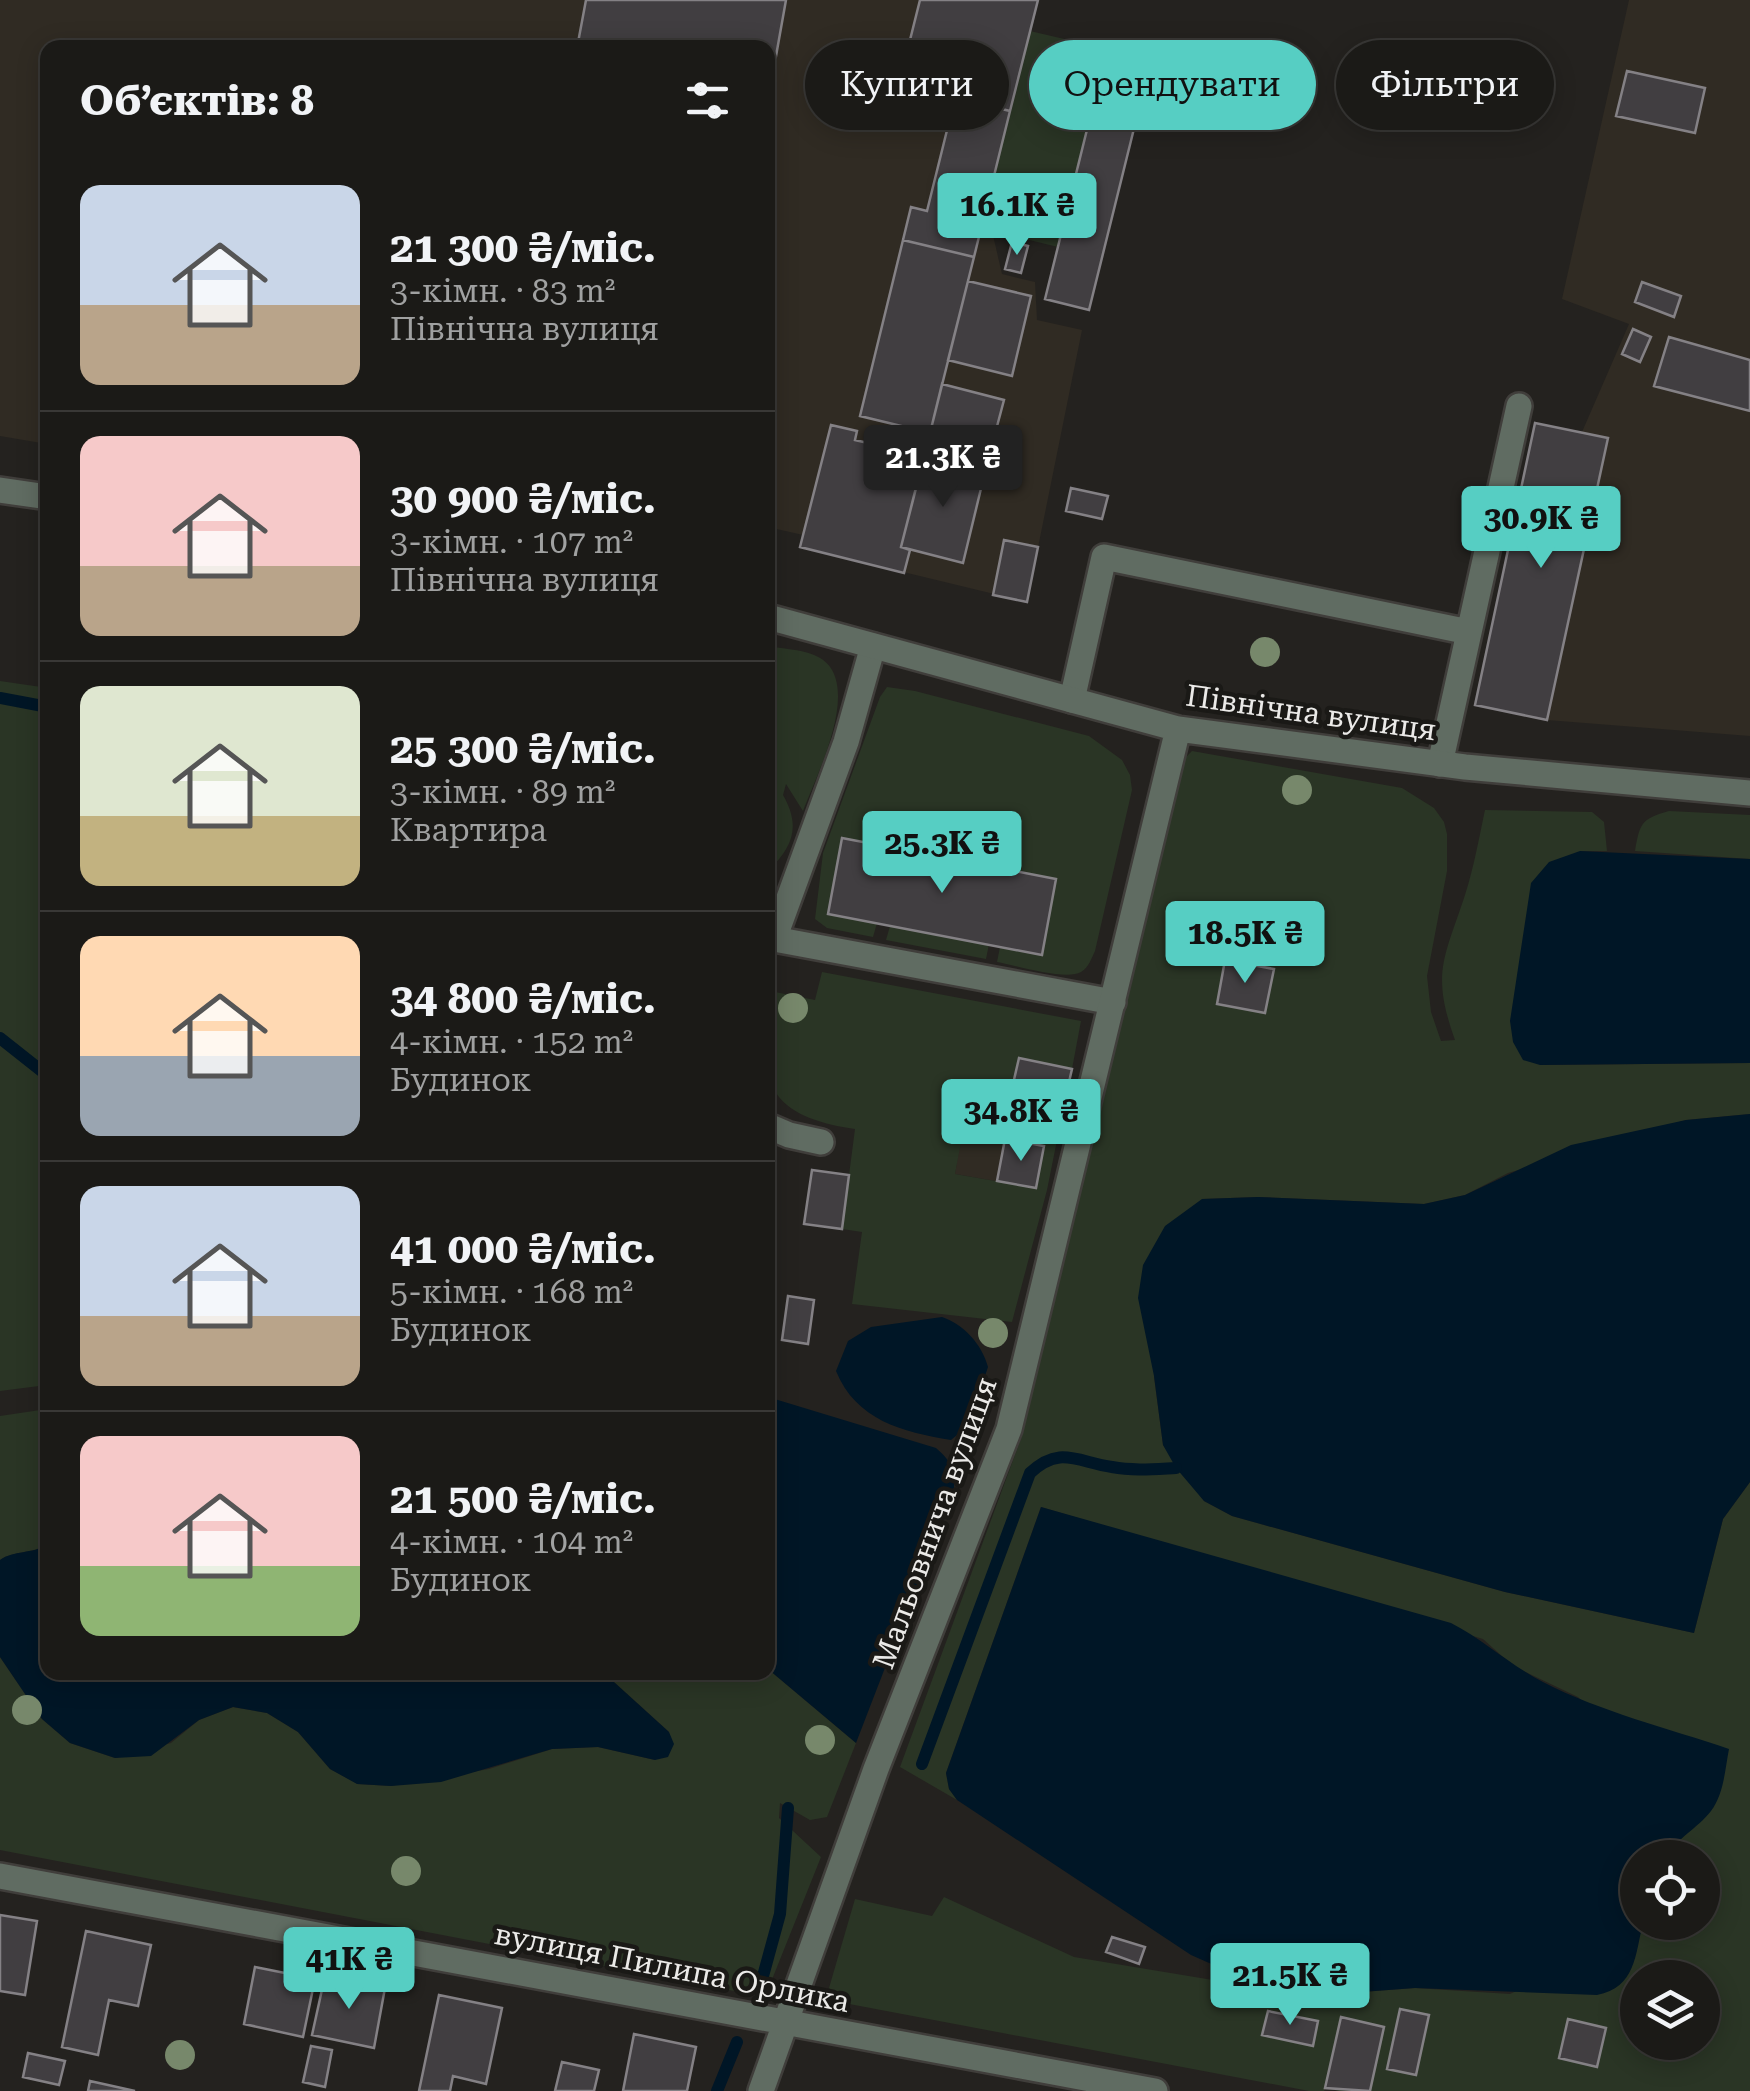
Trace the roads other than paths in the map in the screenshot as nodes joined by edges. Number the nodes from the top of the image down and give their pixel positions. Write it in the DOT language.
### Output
graph roads {
  1 [pos="1519,406"];
  2 [pos="0,490"];
  3 [pos="40,496"];
  4 [pos="775,619"];
  5 [pos="1470,632"];
  6 [pos="872,646"];
  7 [pos="1072,700"];
  8 [pos="1178,730"];
  9 [pos="1440,764"];
  10 [pos="1750,793"];
  11 [pos="775,938"];
  12 [pos="775,950"];
  13 [pos="1112,1002"];
  14 [pos="775,1128"];
  15 [pos="821,1142"];
  16 [pos="0,1876"];
  17 [pos="787,2022"];
  18 [pos="761,2091"];
  19 [pos="1154,2091"];
  1 -- 5 [label="street"];
  2 -- 3 [label="street"];
  4 -- 6 [label="street, Північна вулиця"];
  5 -- 7 [label="street"];
  5 -- 9 [label="street"];
  6 -- 7 [label="street, Північна вулиця"];
  6 -- 11 [label="street"];
  7 -- 8 [label="street, Північна вулиця"];
  8 -- 9 [label="street, Північна вулиця"];
  8 -- 13 [label="street, Мальовнича вулиця"];
  9 -- 10 [label="street, Північна вулиця"];
  12 -- 13 [label="street"];
  13 -- 17 [label="street, Мальовнича вулиця"];
  14 -- 15 [label="street"];
  16 -- 17 [label="street, вулиця Пилипа Орлика"];
  17 -- 18 [label="street, Мальовнича вулиця"];
  17 -- 19 [label="street, вулиця Пилипа Орлика"];
}
